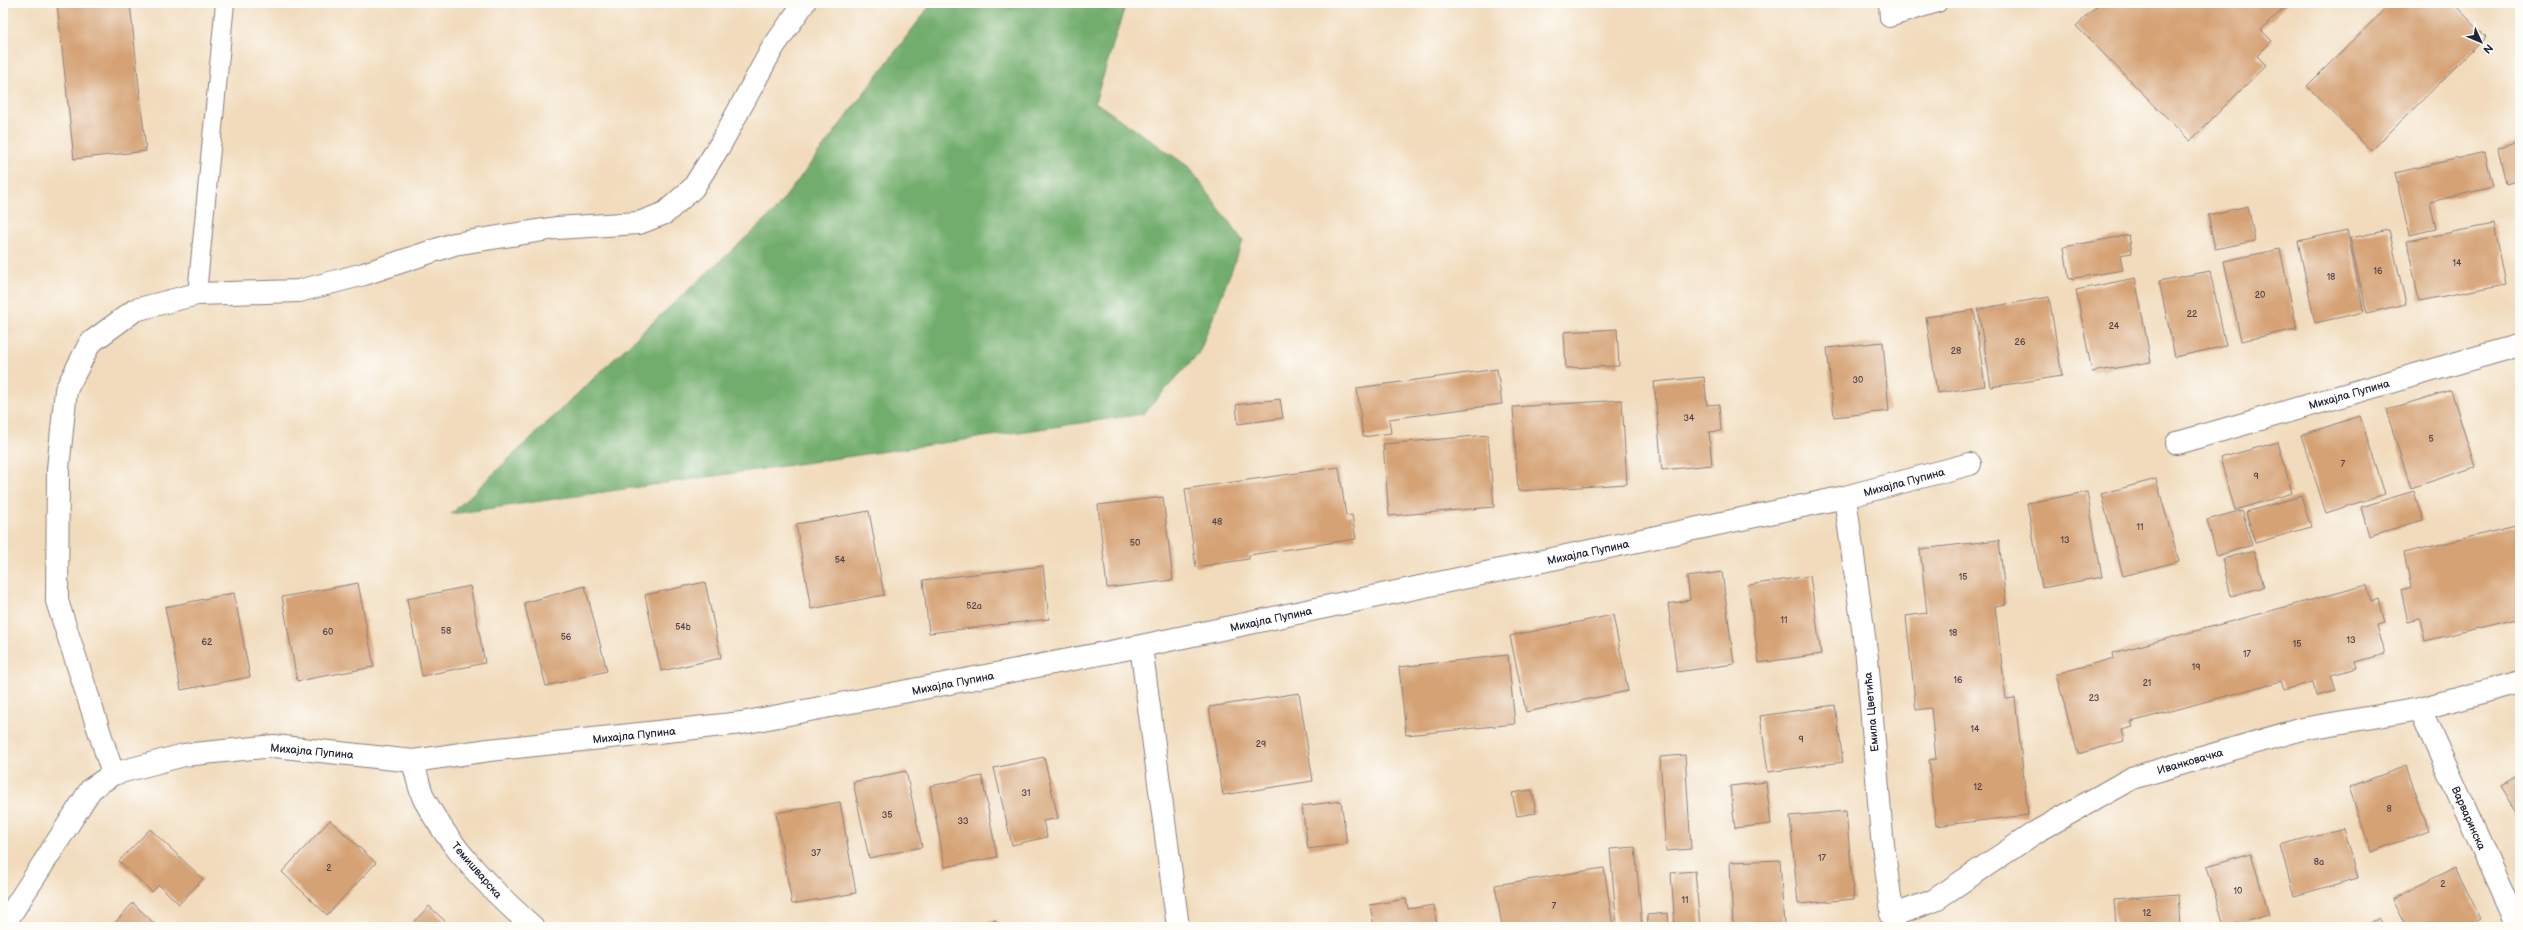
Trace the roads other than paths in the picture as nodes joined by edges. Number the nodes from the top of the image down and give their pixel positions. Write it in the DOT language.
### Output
graph roads {
  1 [pos="225,3"];
  2 [pos="804,3"];
  3 [pos="1888,3"];
  4 [pos="1938,3"];
  5 [pos="197,294"];
  6 [pos="2520,345"];
  7 [pos="2177,443"];
  8 [pos="1970,464"];
  9 [pos="1845,497"];
  10 [pos="1141,646"];
  11 [pos="2520,682"];
  12 [pos="2420,709"];
  13 [pos="413,761"];
  14 [pos="113,774"];
  15 [pos="1892,922"];
  16 [pos="3,926"];
  17 [pos="533,927"];
  18 [pos="1178,927"];
  19 [pos="2518,927"];
  1 -- 5 [label="lane"];
  2 -- 5 [label="street"];
  3 -- 4 [label="lane"];
  5 -- 14 [label="street"];
  6 -- 7 [label="street, Михајла Пупина"];
  8 -- 9 [label="street, Михајла Пупина"];
  9 -- 10 [label="street, Михајла Пупина"];
  9 -- 15 [label="street, Емила Цветића"];
  10 -- 13 [label="street, Михајла Пупина"];
  10 -- 18 [label="street"];
  11 -- 12 [label="street, Иванковачка"];
  12 -- 15 [label="street, Иванковачка"];
  12 -- 19 [label="street, Варваринска"];
  13 -- 14 [label="street, Михајла Пупина"];
  13 -- 17 [label="street, Темишварска"];
  14 -- 16 [label="street, Михајла Пупина"];
}
